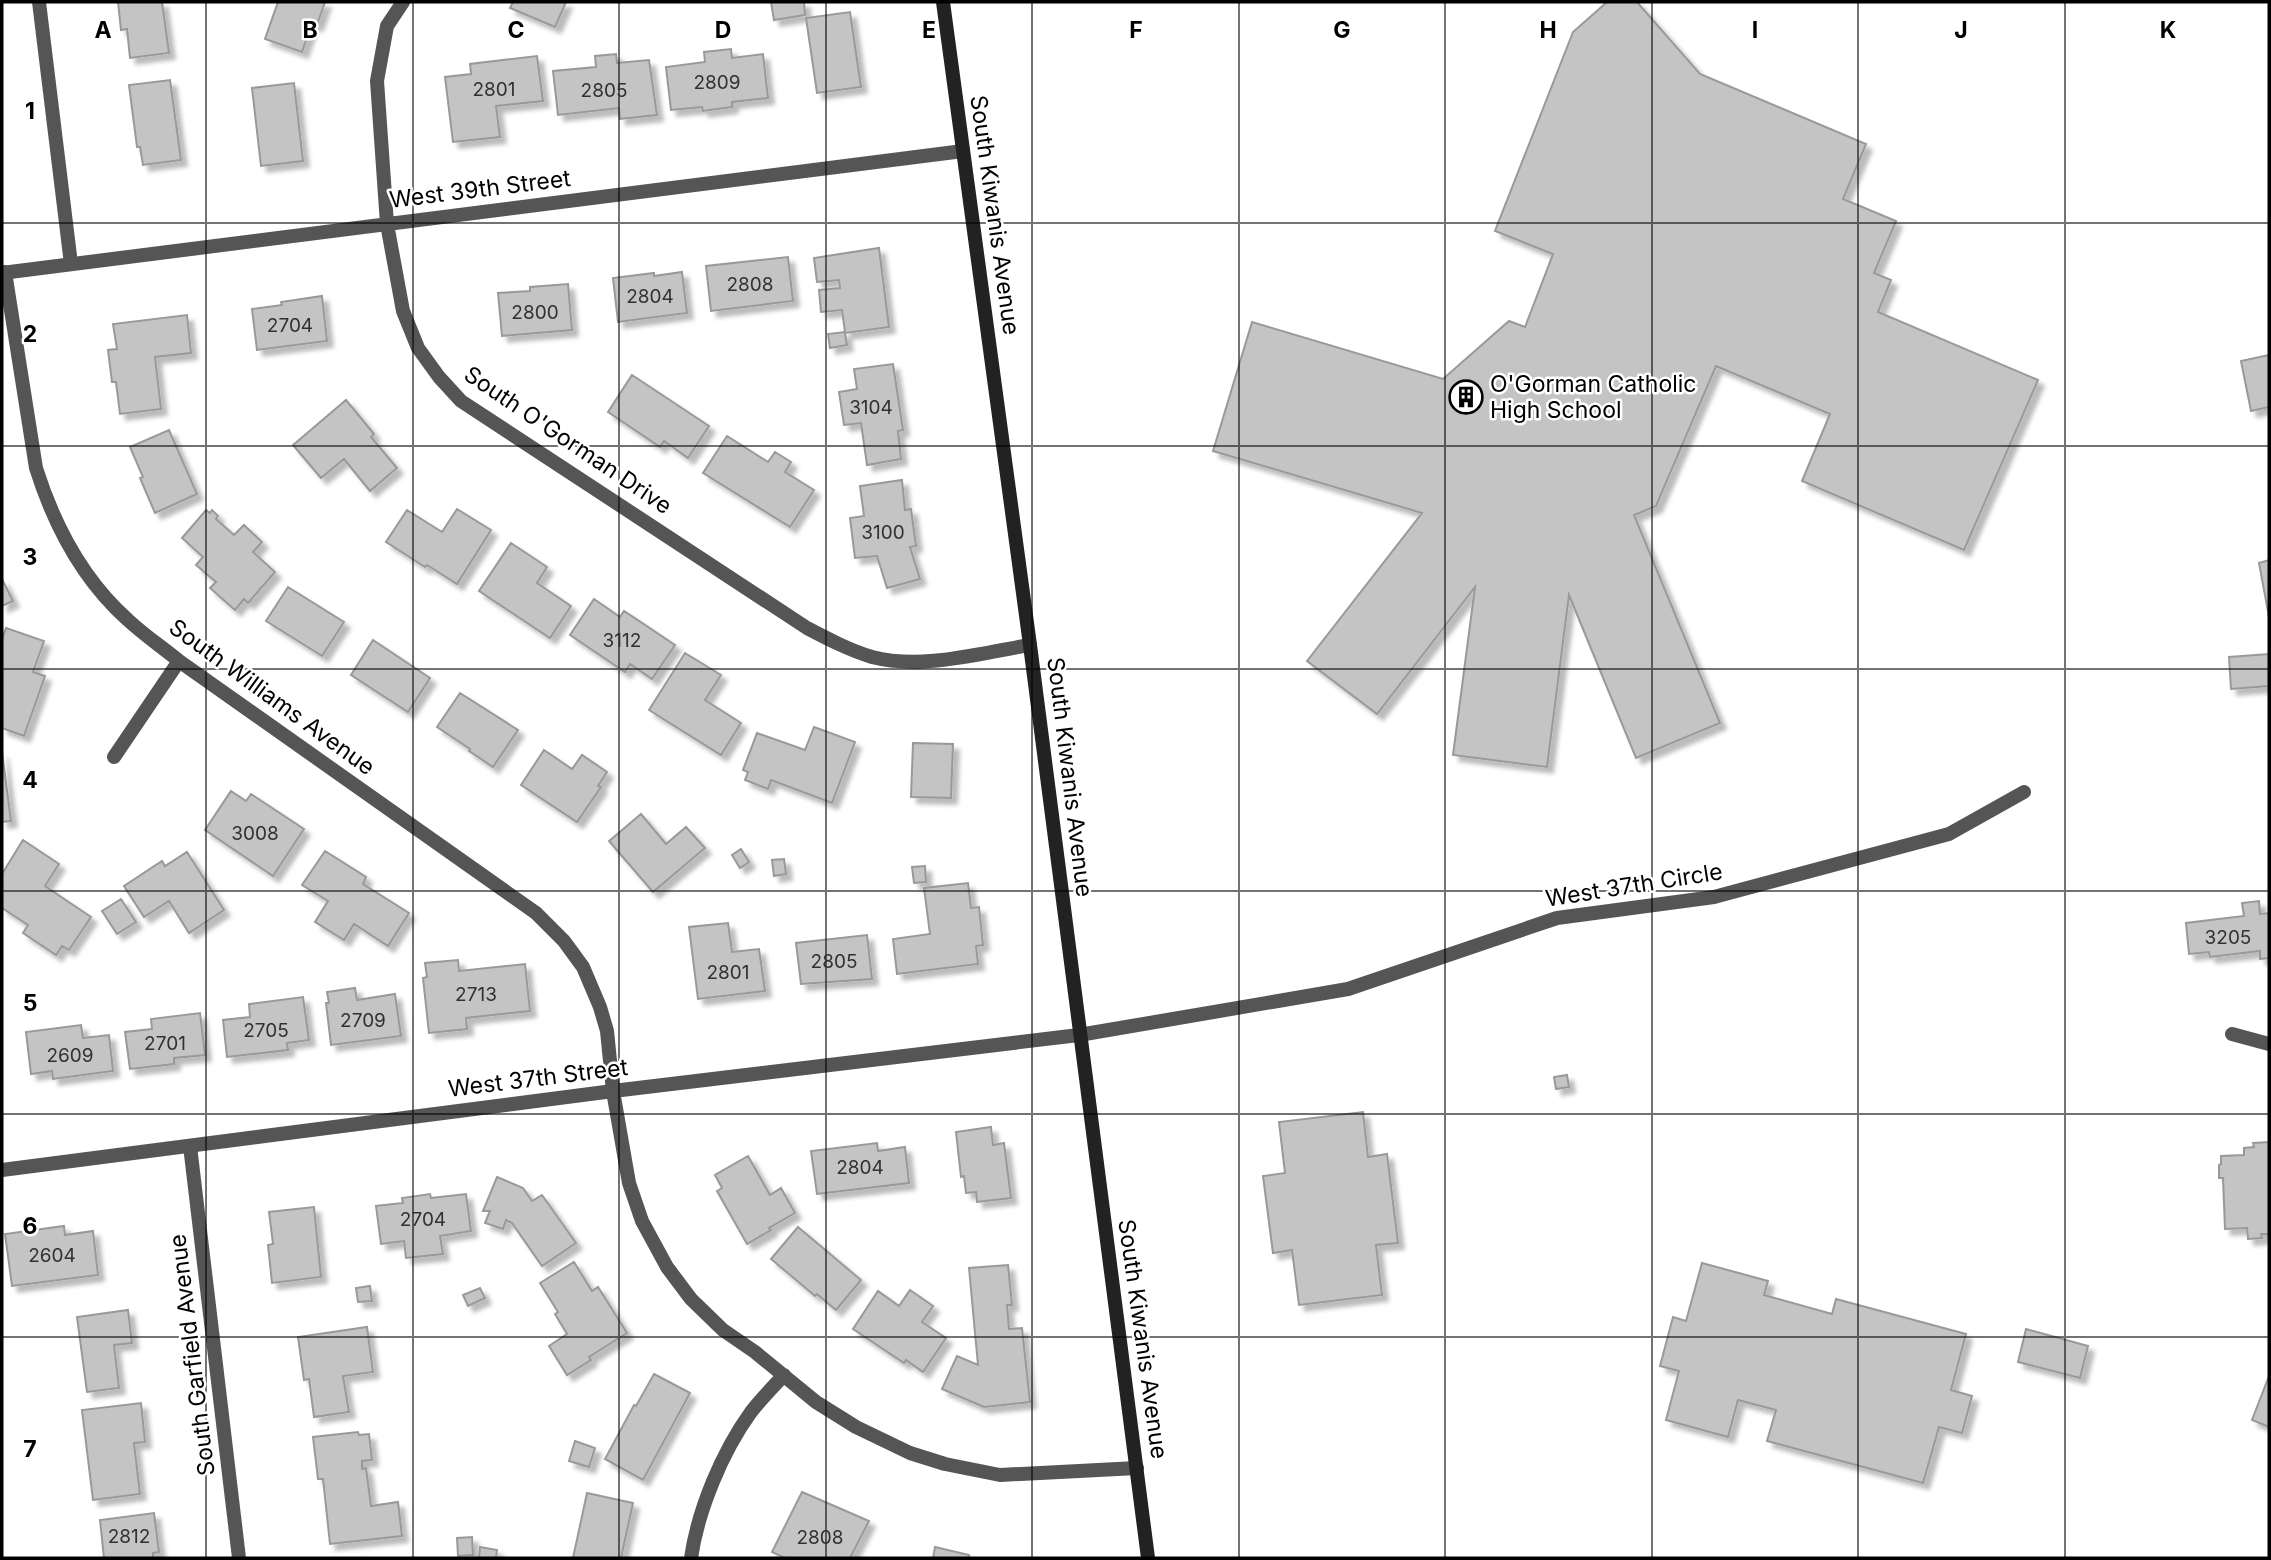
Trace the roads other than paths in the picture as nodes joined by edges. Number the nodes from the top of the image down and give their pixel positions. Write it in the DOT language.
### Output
graph roads {
  1 [pos="39,2"];
  2 [pos="403,2"];
  3 [pos="943,2"];
  4 [pos="963,151"];
  5 [pos="387,224"];
  6 [pos="71,264"];
  7 [pos="4,272"];
  8 [pos="1030,645"];
  9 [pos="179,661"];
  10 [pos="114,757"];
  11 [pos="2024,792"];
  12 [pos="2232,1034"];
  13 [pos="1079,1035"];
  14 [pos="2269,1044"];
  15 [pos="613,1091"];
  16 [pos="190,1146"];
  17 [pos="2,1170"];
  18 [pos="784,1375"];
  19 [pos="1137,1468"];
  20 [pos="239,1558"];
  21 [pos="691,1558"];
  22 [pos="1148,1558"];
  1 -- 6 [label="street"];
  2 -- 5 [label="street, South O'Gorman Drive"];
  3 -- 4 [label="main road, South Kiwanis Avenue"];
  4 -- 5 [label="street, West 39th Street"];
  4 -- 8 [label="main road, South Kiwanis Avenue"];
  5 -- 6 [label="street, West 39th Street"];
  5 -- 8 [label="street, South O'Gorman Drive"];
  6 -- 7 [label="street, West 39th Street"];
  7 -- 9 [label="street, South Williams Avenue"];
  8 -- 13 [label="main road, South Kiwanis Avenue"];
  9 -- 10 [label="street"];
  9 -- 15 [label="street, South Williams Avenue"];
  11 -- 13 [label="street, West 37th Circle"];
  12 -- 14 [label="street"];
  13 -- 15 [label="street, West 37th Street"];
  13 -- 19 [label="main road, South Kiwanis Avenue"];
  15 -- 16 [label="street, West 37th Street"];
  15 -- 18 [label="street, South Williams Avenue"];
  16 -- 17 [label="street, West 37th Street"];
  16 -- 20 [label="street, South Garfield Avenue"];
  18 -- 19 [label="street, South Williams Avenue"];
  18 -- 21 [label="street"];
  19 -- 22 [label="main road, South Kiwanis Avenue"];
}
